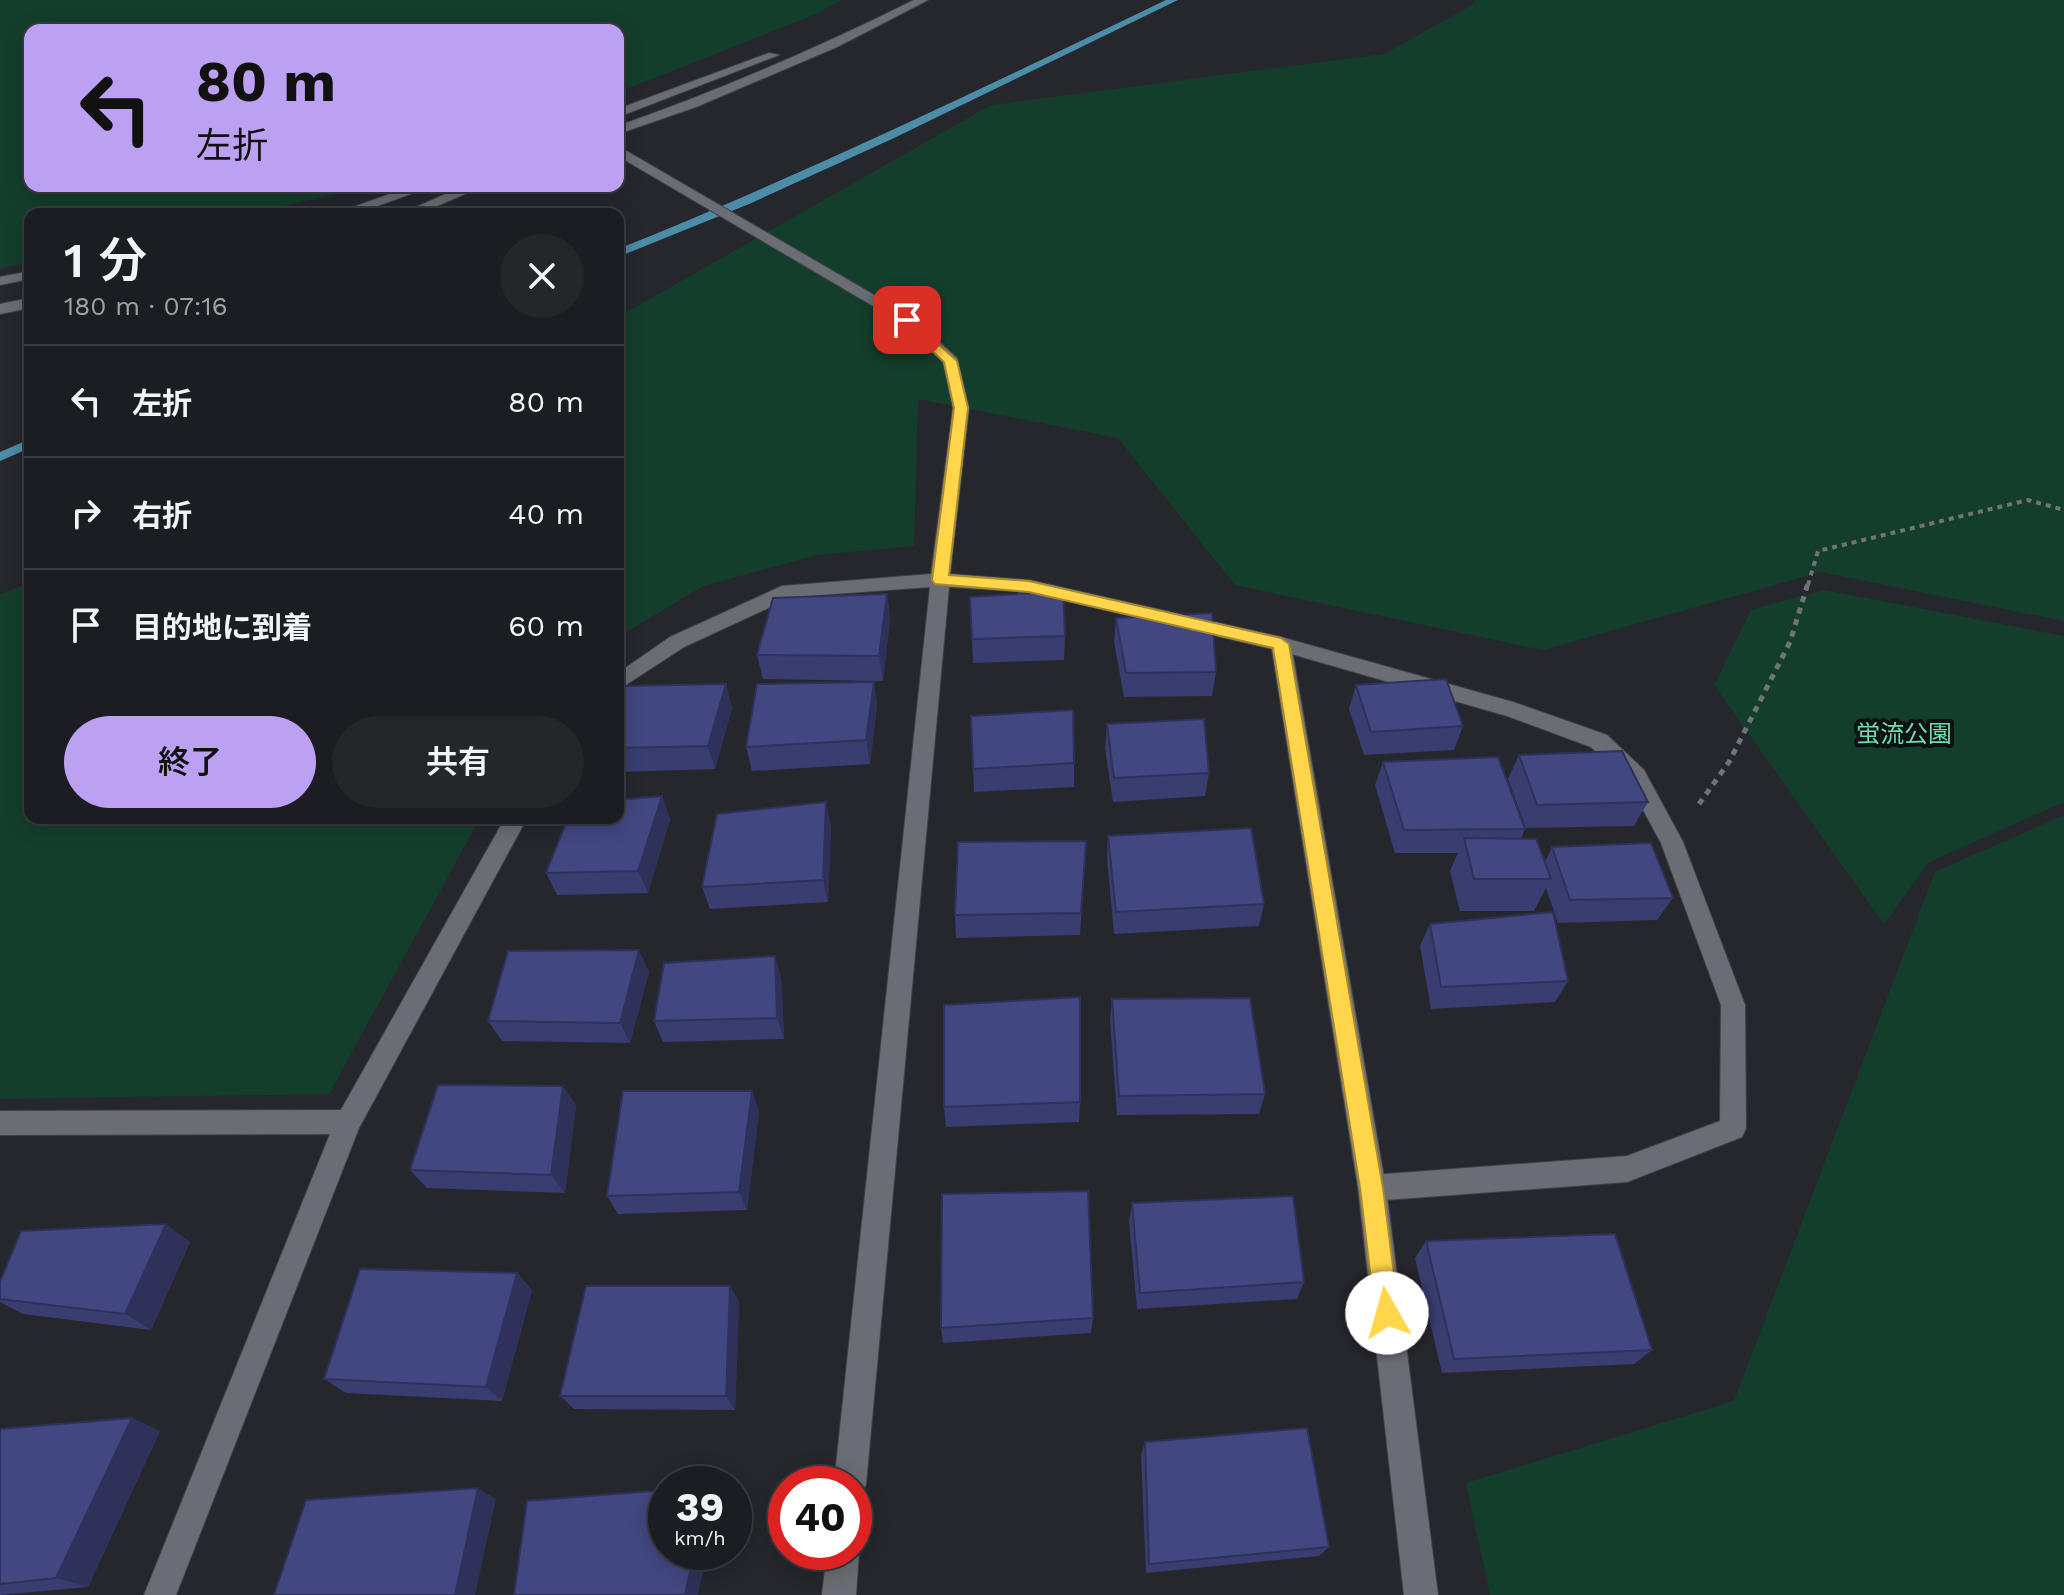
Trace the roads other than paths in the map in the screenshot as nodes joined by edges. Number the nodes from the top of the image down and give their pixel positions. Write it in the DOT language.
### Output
graph roads {
  1 [pos="898,0"];
  2 [pos="923,0"];
  3 [pos="624,111"];
  4 [pos="624,128"];
  5 [pos="624,154"];
  6 [pos="408,192"];
  7 [pos="461,192"];
  8 [pos="359,208"];
  9 [pos="422,208"];
  10 [pos="24,276"];
  11 [pos="0,281"];
  12 [pos="24,304"];
  13 [pos="0,309"];
  14 [pos="940,580"];
  15 [pos="1281,644"];
  16 [pos="624,679"];
  17 [pos="513,824"];
  18 [pos="348,1122"];
  19 [pos="0,1123"];
  20 [pos="1372,1188"];
  21 [pos="852,1466"];
  22 [pos="841,1570"];
  23 [pos="160,1595"];
  24 [pos="839,1595"];
  25 [pos="1421,1595"];
  1 -- 3 [label="street"];
  2 -- 4 [label="street"];
  5 -- 14 [label="street"];
  6 -- 8 [label="street"];
  7 -- 9 [label="street"];
  10 -- 11 [label="street"];
  12 -- 13 [label="street"];
  14 -- 15 [label="street"];
  14 -- 16 [label="street"];
  14 -- 21 [label="street"];
  15 -- 20 [label="street"];
  15 -- 20 [label="street"];
  17 -- 18 [label="street"];
  18 -- 19 [label="street"];
  18 -- 23 [label="street"];
  20 -- 25 [label="street"];
  22 -- 24 [label="street"];
}
